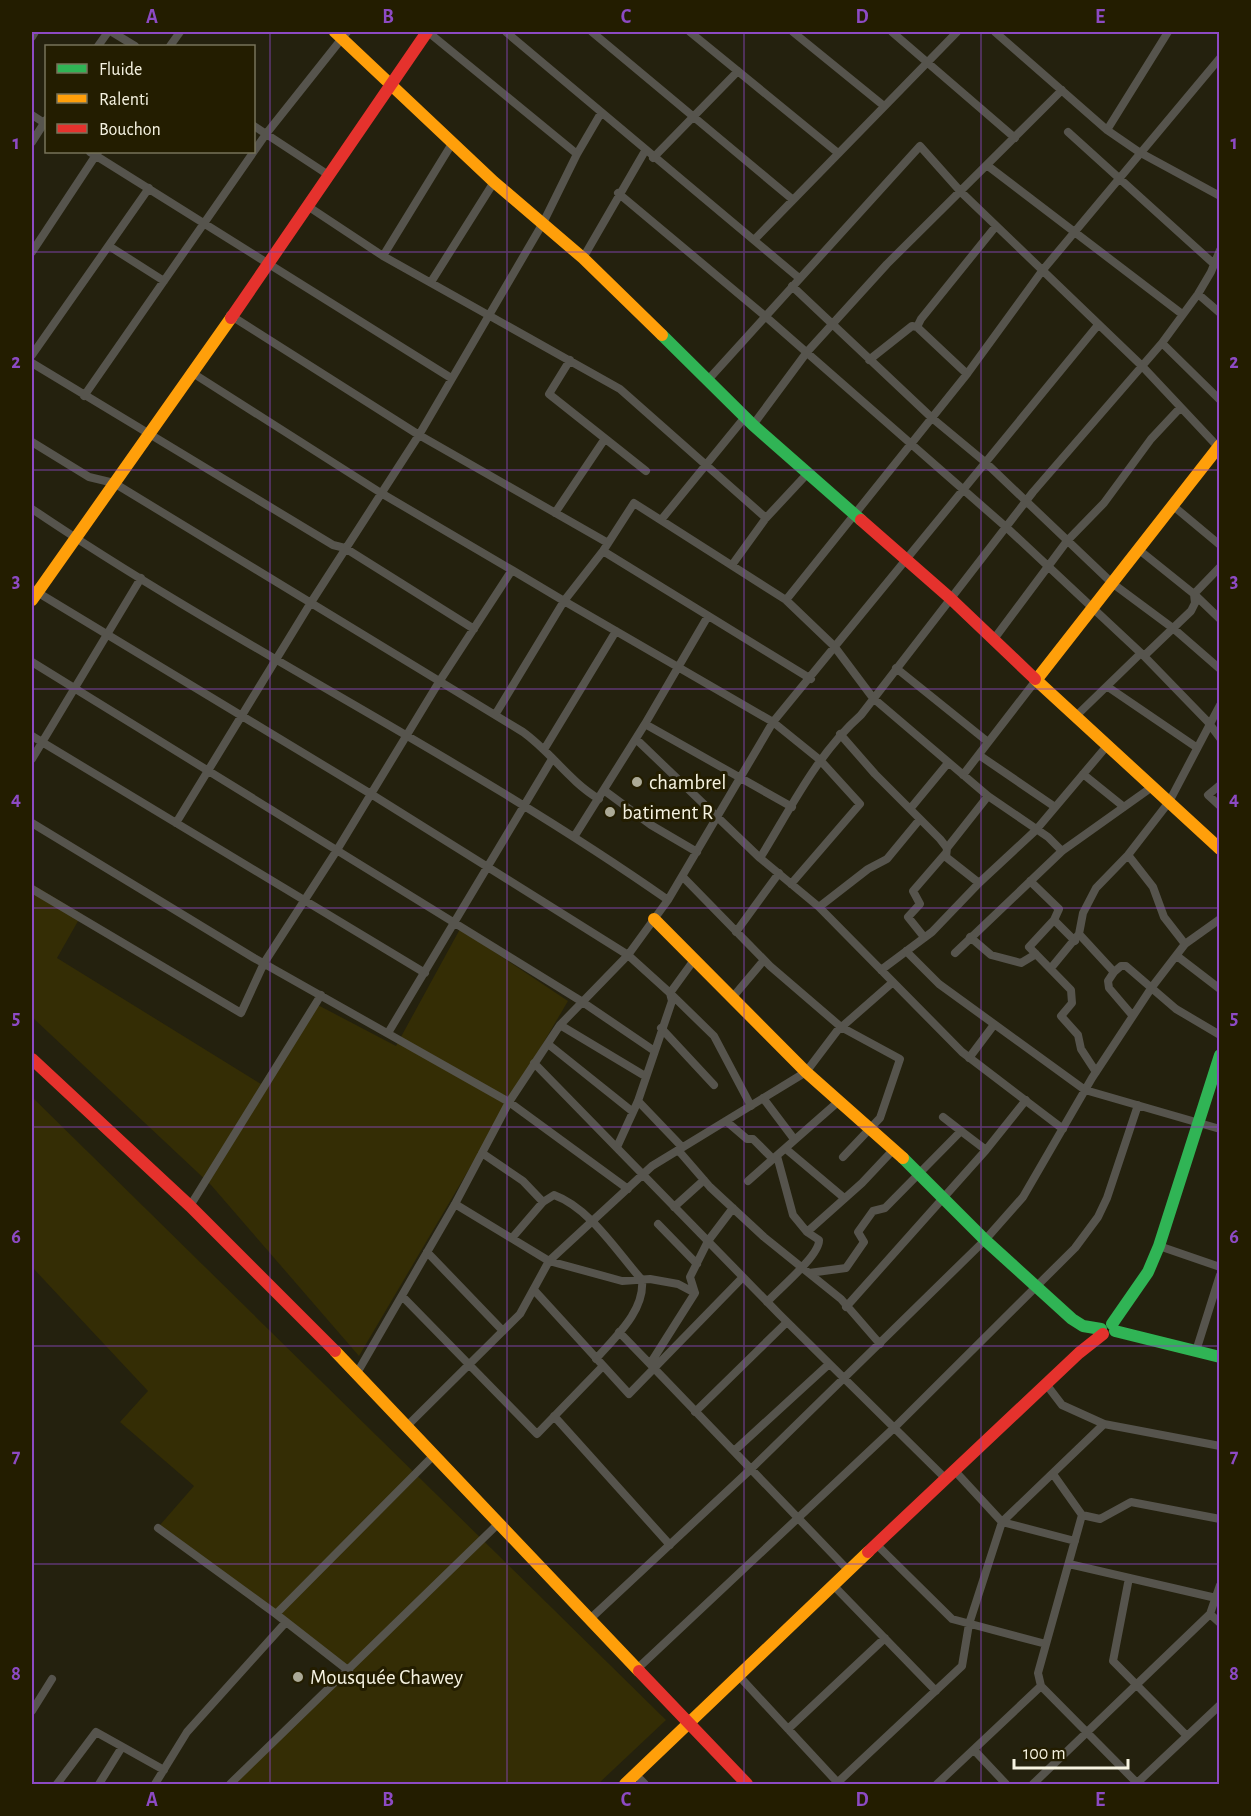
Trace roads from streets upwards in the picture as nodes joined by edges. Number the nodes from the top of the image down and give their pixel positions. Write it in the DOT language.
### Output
graph roads {
  1 [pos="35,32"];
  2 [pos="110,32"];
  3 [pos="180,32"];
  4 [pos="428,32"];
  5 [pos="506,32"];
  6 [pos="592,32"];
  7 [pos="690,32"];
  8 [pos="793,32"];
  9 [pos="892,32"];
  10 [pos="957,32"];
  11 [pos="995,32"];
  12 [pos="1168,32"];
  13 [pos="341,34"];
  14 [pos="32,37"];
  15 [pos="99,45"];
  16 [pos="133,45"];
  17 [pos="171,45"];
  18 [pos="1220,58"];
  19 [pos="928,61"];
  20 [pos="738,71"];
  21 [pos="392,84"];
  22 [pos="1062,90"];
  23 [pos="884,106"];
  24 [pos="601,113"];
  25 [pos="695,118"];
  26 [pos="45,124"];
  27 [pos="255,127"];
  28 [pos="1107,130"];
  29 [pos="1068,132"];
  30 [pos="266,134"];
  31 [pos="1016,138"];
  32 [pos="32,142"];
  33 [pos="453,142"];
  34 [pos="255,150"];
  35 [pos="645,151"];
  36 [pos="1140,152"];
  37 [pos="95,153"];
  38 [pos="253,153"];
  39 [pos="838,153"];
  40 [pos="577,154"];
  41 [pos="653,158"];
  42 [pos="988,166"];
  43 [pos="330,176"];
  44 [pos="1119,177"];
  45 [pos="494,182"];
  46 [pos="149,189"];
  47 [pos="961,192"];
  48 [pos="618,193"];
  49 [pos="1220,196"];
  50 [pos="792,200"];
  51 [pos="309,207"];
  52 [pos="204,223"];
  53 [pos="543,223"];
  54 [pos="996,226"];
  55 [pos="1075,231"];
  56 [pos="754,240"];
  57 [pos="109,246"];
  58 [pos="1220,250"];
  59 [pos="32,252"];
  60 [pos="382,256"];
  61 [pos="583,258"];
  62 [pos="267,263"];
  63 [pos="1214,264"];
  64 [pos="1042,271"];
  65 [pos="799,278"];
  66 [pos="164,281"];
  67 [pos="431,282"];
  68 [pos="792,286"];
  69 [pos="1198,294"];
  70 [pos="1220,313"];
  71 [pos="488,314"];
  72 [pos="1182,314"];
  73 [pos="230,315"];
  74 [pos="765,316"];
  75 [pos="833,324"];
  76 [pos="1098,325"];
  77 [pos="918,327"];
  78 [pos="1162,343"];
  79 [pos="807,352"];
  80 [pos="32,355"];
  81 [pos="570,360"];
  82 [pos="869,360"];
  83 [pos="32,363"];
  84 [pos="1142,366"];
  85 [pos="191,372"];
  86 [pos="967,374"];
  87 [pos="451,378"];
  88 [pos="707,381"];
  89 [pos="84,396"];
  90 [pos="1220,400"];
  91 [pos="1180,408"];
  92 [pos="932,418"];
  93 [pos="749,421"];
  94 [pos="148,435"];
  95 [pos="419,435"];
  96 [pos="604,440"];
  97 [pos="32,442"];
  98 [pos="910,445"];
  99 [pos="1219,447"];
  100 [pos="985,462"];
  101 [pos="706,465"];
  102 [pos="646,471"];
  103 [pos="807,474"];
  104 [pos="114,483"];
  105 [pos="962,490"];
  106 [pos="381,493"];
  107 [pos="1026,501"];
  108 [pos="1172,505"];
  109 [pos="32,509"];
  110 [pos="555,513"];
  111 [pos="854,515"];
  112 [pos="766,518"];
  113 [pos="661,520"];
  114 [pos="1005,527"];
  115 [pos="75,538"];
  116 [pos="1067,541"];
  117 [pos="1220,545"];
  118 [pos="606,547"];
  119 [pos="345,548"];
  120 [pos="1138,549"];
  121 [pos="905,559"];
  122 [pos="732,565"];
  123 [pos="1220,567"];
  124 [pos="1049,568"];
  125 [pos="512,570"];
  126 [pos="141,578"];
  127 [pos="1112,583"];
  128 [pos="33,594"];
  129 [pos="1194,594"];
  130 [pos="950,598"];
  131 [pos="786,600"];
  132 [pos="564,601"];
  133 [pos="310,604"];
  134 [pos="1093,608"];
  135 [pos="708,615"];
  136 [pos="1220,620"];
  137 [pos="474,629"];
  138 [pos="1174,629"];
  139 [pos="616,631"];
  140 [pos="105,635"];
  141 [pos="994,639"];
  142 [pos="834,646"];
  143 [pos="1142,655"];
  144 [pos="276,660"];
  145 [pos="32,662"];
  146 [pos="896,668"];
  147 [pos="677,669"];
  148 [pos="1220,669"];
  149 [pos="811,679"];
  150 [pos="1037,679"];
  151 [pos="439,682"];
  152 [pos="1108,687"];
  153 [pos="73,688"];
  154 [pos="873,698"];
  155 [pos="1220,705"];
  156 [pos="495,715"];
  157 [pos="1075,717"];
  158 [pos="242,718"];
  159 [pos="773,722"];
  160 [pos="1208,722"];
  161 [pos="645,724"];
  162 [pos="840,734"];
  163 [pos="407,735"];
  164 [pos="32,736"];
  165 [pos="1220,738"];
  166 [pos="636,739"];
  167 [pos="42,742"];
  168 [pos="988,742"];
  169 [pos="1106,747"];
  170 [pos="1196,747"];
  171 [pos="545,748"];
  172 [pos="979,755"];
  173 [pos="32,759"];
  174 [pos="552,759"];
  175 [pos="820,760"];
  176 [pos="948,763"];
  177 [pos="208,771"];
  178 [pos="1083,774"];
  179 [pos="963,775"];
  180 [pos="741,777"];
  181 [pos="1220,785"];
  182 [pos="1152,787"];
  183 [pos="605,791"];
  184 [pos="371,794"];
  185 [pos="988,796"];
  186 [pos="598,800"];
  187 [pos="1169,802"];
  188 [pos="1220,806"];
  189 [pos="792,807"];
  190 [pos="1055,807"];
  191 [pos="1124,807"];
  192 [pos="524,808"];
  193 [pos="910,809"];
  194 [pos="718,816"];
  195 [pos="920,819"];
  196 [pos="32,823"];
  197 [pos="176,823"];
  198 [pos="1036,830"];
  199 [pos="574,837"];
  200 [pos="1220,849"];
  201 [pos="337,850"];
  202 [pos="946,851"];
  203 [pos="1062,851"];
  204 [pos="697,852"];
  205 [pos="1128,855"];
  206 [pos="760,858"];
  207 [pos="488,868"];
  208 [pos="778,873"];
  209 [pos="684,878"];
  210 [pos="1030,881"];
  211 [pos="979,883"];
  212 [pos="791,884"];
  213 [pos="32,889"];
  214 [pos="304,900"];
  215 [pos="668,900"];
  216 [pos="819,907"];
  217 [pos="654,919"];
  218 [pos="1220,919"];
  219 [pos="1054,920"];
  220 [pos="456,923"];
  221 [pos="736,932"];
  222 [pos="924,937"];
  223 [pos="970,937"];
  224 [pos="1077,938"];
  225 [pos="1185,944"];
  226 [pos="906,951"];
  227 [pos="955,953"];
  228 [pos="1036,954"];
  229 [pos="628,955"];
  230 [pos="1177,956"];
  231 [pos="694,960"];
  232 [pos="764,960"];
  233 [pos="264,963"];
  234 [pos="1051,968"];
  235 [pos="881,970"];
  236 [pos="1114,972"];
  237 [pos="425,973"];
  238 [pos="893,982"];
  239 [pos="1152,987"];
  240 [pos="1220,989"];
  241 [pos="670,993"];
  242 [pos="321,995"];
  243 [pos="732,998"];
  244 [pos="582,1001"];
  245 [pos="1132,1015"];
  246 [pos="560,1025"];
  247 [pos="993,1026"];
  248 [pos="841,1027"];
  249 [pos="662,1028"];
  250 [pos="388,1033"];
  251 [pos="1220,1035"];
  252 [pos="548,1044"];
  253 [pos="654,1050"];
  254 [pos="1220,1055"];
  255 [pos="969,1058"];
  256 [pos="32,1059"];
  257 [pos="534,1063"];
  258 [pos="806,1072"];
  259 [pos="1096,1072"];
  260 [pos="645,1076"];
  261 [pos="714,1085"];
  262 [pos="1085,1090"];
  263 [pos="763,1098"];
  264 [pos="1026,1100"];
  265 [pos="638,1101"];
  266 [pos="839,1101"];
  267 [pos="509,1102"];
  268 [pos="1138,1105"];
  269 [pos="751,1106"];
  270 [pos="633,1112"];
  271 [pos="943,1117"];
  272 [pos="726,1121"];
  273 [pos="1200,1123"];
  274 [pos="1063,1129"];
  275 [pos="1220,1129"];
  276 [pos="870,1131"];
  277 [pos="961,1131"];
  278 [pos="794,1139"];
  279 [pos="617,1147"];
  280 [pos="680,1149"];
  281 [pos="786,1149"];
  282 [pos="894,1149"];
  283 [pos="986,1150"];
  284 [pos="482,1153"];
  285 [pos="774,1157"];
  286 [pos="843,1157"];
  287 [pos="643,1174"];
  288 [pos="919,1175"];
  289 [pos="704,1180"];
  290 [pos="748,1181"];
  291 [pos="628,1189"];
  292 [pos="843,1197"];
  293 [pos="943,1198"];
  294 [pos="543,1202"];
  295 [pos="455,1204"];
  296 [pos="190,1206"];
  297 [pos="674,1207"];
  298 [pos="734,1208"];
  299 [pos="591,1222"];
  300 [pos="658,1224"];
  301 [pos="807,1232"];
  302 [pos="512,1238"];
  303 [pos="985,1240"];
  304 [pos="708,1241"];
  305 [pos="1159,1246"];
  306 [pos="427,1252"];
  307 [pos="549,1261"];
  308 [pos="697,1264"];
  309 [pos="800,1267"];
  310 [pos="1220,1267"];
  311 [pos="808,1273"];
  312 [pos="1220,1275"];
  313 [pos="743,1277"];
  314 [pos="642,1280"];
  315 [pos="1036,1286"];
  316 [pos="534,1290"];
  317 [pos="695,1293"];
  318 [pos="402,1296"];
  319 [pos="767,1302"];
  320 [pos="846,1307"];
  321 [pos="787,1322"];
  322 [pos="1108,1330"];
  323 [pos="503,1331"];
  324 [pos="619,1332"];
  325 [pos="880,1344"];
  326 [pos="1196,1351"];
  327 [pos="1220,1357"];
  328 [pos="596,1359"];
  329 [pos="830,1364"];
  330 [pos="468,1365"];
  331 [pos="603,1366"];
  332 [pos="653,1366"];
  333 [pos="357,1373"];
  334 [pos="846,1377"];
  335 [pos="1046,1384"];
  336 [pos="695,1412"];
  337 [pos="554,1416"];
  338 [pos="1104,1424"];
  339 [pos="407,1426"];
  340 [pos="896,1426"];
  341 [pos="1220,1446"];
  342 [pos="734,1451"];
  343 [pos="434,1455"];
  344 [pos="751,1469"];
  345 [pos="950,1474"];
  346 [pos="1053,1474"];
  347 [pos="1082,1515"];
  348 [pos="799,1517"];
  349 [pos="1220,1519"];
  350 [pos="1002,1522"];
  351 [pos="499,1524"];
  352 [pos="158,1528"];
  353 [pos="1075,1541"];
  354 [pos="876,1544"];
  355 [pos="670,1545"];
  356 [pos="1069,1564"];
  357 [pos="848,1570"];
  358 [pos="1129,1578"];
  359 [pos="833,1585"];
  360 [pos="1220,1585"];
  361 [pos="1216,1598"];
  362 [pos="276,1614"];
  363 [pos="1210,1614"];
  364 [pos="590,1619"];
  365 [pos="286,1622"];
  366 [pos="1220,1623"];
  367 [pos="969,1624"];
  368 [pos="885,1638"];
  369 [pos="1046,1644"];
  370 [pos="637,1669"];
  371 [pos="349,1671"];
  372 [pos="738,1675"];
  373 [pos="52,1679"];
  374 [pos="1137,1684"];
  375 [pos="1041,1686"];
  376 [pos="936,1690"];
  377 [pos="1218,1710"];
  378 [pos="32,1711"];
  379 [pos="688,1723"];
  380 [pos="788,1729"];
  381 [pos="1087,1733"];
  382 [pos="1187,1736"];
  383 [pos="122,1747"];
  384 [pos="974,1750"];
  385 [pos="164,1770"];
  386 [pos="635,1774"];
  387 [pos="838,1784"];
  388 [pos="1137,1784"];
  389 [pos="57,1785"];
  390 [pos="99,1785"];
  391 [pos="155,1785"];
  392 [pos="230,1785"];
  393 [pos="625,1785"];
  394 [pos="645,1785"];
  395 [pos="747,1785"];
  396 [pos="937,1785"];
  397 [pos="1006,1785"];
  398 [pos="1034,1785"];
  1 -- 14 [label="street"];
  2 -- 15 [label="street"];
  2 -- 16 [label="street"];
  3 -- 17 [label="street"];
  4 -- 21 [label="street"];
  4 -- 40 [label="street"];
  5 -- 24 [label="street"];
  6 -- 25 [label="street"];
  7 -- 20 [label="street"];
  8 -- 23 [label="street"];
  9 -- 19 [label="street"];
  10 -- 19 [label="street"];
  11 -- 22 [label="street"];
  12 -- 28 [label="street"];
  13 -- 21 [label="street"];
  13 -- 30 [label="street"];
  18 -- 36 [label="street"];
  19 -- 23 [label="street"];
  19 -- 31 [label="street"];
  20 -- 25 [label="street"];
  20 -- 39 [label="street"];
  21 -- 33 [label="street"];
  21 -- 43 [label="street"];
  22 -- 28 [label="street"];
  22 -- 31 [label="street"];
  23 -- 39 [label="street"];
  24 -- 35 [label="street"];
  24 -- 40 [label="street"];
  25 -- 41 [label="street"];
  25 -- 50 [label="street"];
  26 -- 32 [label="street"];
  27 -- 30 [label="street"];
  28 -- 36 [label="street"];
  29 -- 44 [label="street"];
  30 -- 34 [label="street"];
  30 -- 43 [label="street"];
  31 -- 42 [label="street"];
  33 -- 45 [label="street"];
  33 -- 60 [label="street"];
  35 -- 41 [label="street"];
  35 -- 48 [label="street"];
  36 -- 44 [label="street"];
  36 -- 49 [label="street"];
  37 -- 46 [label="street"];
  37 -- 59 [label="street"];
  38 -- 52 [label="street"];
  39 -- 50 [label="street"];
  40 -- 53 [label="street"];
  41 -- 56 [label="street"];
  42 -- 47 [label="street"];
  42 -- 55 [label="street"];
  43 -- 51 [label="street"];
  44 -- 55 [label="street"];
  44 -- 63 [label="street"];
  45 -- 53 [label="street"];
  45 -- 67 [label="street"];
  46 -- 52 [label="street"];
  46 -- 57 [label="street"];
  47 -- 54 [label="street"];
  47 -- 65 [label="street"];
  47 -- 75 [label="street"];
  48 -- 61 [label="street"];
  48 -- 74 [label="street"];
  50 -- 56 [label="street"];
  51 -- 60 [label="street"];
  51 -- 62 [label="street"];
  52 -- 62 [label="street"];
  52 -- 66 [label="street"];
  53 -- 61 [label="street"];
  53 -- 71 [label="street"];
  54 -- 64 [label="street"];
  54 -- 77 [label="street"];
  55 -- 64 [label="street"];
  55 -- 72 [label="street"];
  56 -- 65 [label="street"];
  57 -- 66 [label="street"];
  57 -- 80 [label="street"];
  58 -- 63 [label="street"];
  60 -- 67 [label="street"];
  61 -- 88 [label="street"];
  62 -- 73 [label="street"];
  62 -- 87 [label="street"];
  63 -- 69 [label="street"];
  64 -- 76 [label="street"];
  64 -- 86 [label="street"];
  65 -- 68 [label="street"];
  66 -- 89 [label="street"];
  67 -- 71 [label="street"];
  68 -- 74 [label="street"];
  68 -- 75 [label="street"];
  69 -- 70 [label="street"];
  69 -- 72 [label="street"];
  71 -- 81 [label="street"];
  71 -- 87 [label="street"];
  72 -- 78 [label="street"];
  73 -- 85 [label="street"];
  73 -- 95 [label="street"];
  74 -- 79 [label="street"];
  74 -- 88 [label="street"];
  75 -- 79 [label="street"];
  75 -- 82 [label="street"];
  76 -- 84 [label="street"];
  76 -- 100 [label="street"];
  77 -- 82 [label="street"];
  77 -- 86 [label="street"];
  78 -- 84 [label="street"];
  78 -- 90 [label="street"];
  79 -- 93 [label="street"];
  79 -- 98 [label="street"];
  81 -- 96 [label="street"];
  81 -- 101 [label="street"];
  82 -- 92 [label="street"];
  83 -- 89 [label="street"];
  84 -- 91 [label="street"];
  84 -- 107 [label="street"];
  85 -- 94 [label="street"];
  85 -- 106 [label="street"];
  86 -- 92 [label="street"];
  87 -- 95 [label="street"];
  88 -- 93 [label="street"];
  89 -- 94 [label="street"];
  91 -- 99 [label="street"];
  91 -- 116 [label="street"];
  92 -- 98 [label="street"];
  92 -- 100 [label="street"];
  93 -- 101 [label="street"];
  93 -- 103 [label="street"];
  94 -- 104 [label="street"];
  94 -- 119 [label="street"];
  95 -- 106 [label="street"];
  95 -- 110 [label="street"];
  96 -- 102 [label="street"];
  96 -- 110 [label="street"];
  97 -- 104 [label="street"];
  98 -- 105 [label="street"];
  98 -- 111 [label="street"];
  99 -- 108 [label="street"];
  100 -- 105 [label="street"];
  100 -- 107 [label="street"];
  101 -- 112 [label="street"];
  101 -- 113 [label="street"];
  103 -- 111 [label="street"];
  103 -- 112 [label="street"];
  104 -- 115 [label="street"];
  104 -- 133 [label="street"];
  105 -- 114 [label="street"];
  105 -- 121 [label="street"];
  106 -- 119 [label="street"];
  106 -- 125 [label="street"];
  107 -- 114 [label="street"];
  107 -- 116 [label="street"];
  108 -- 117 [label="street"];
  108 -- 120 [label="street"];
  109 -- 115 [label="street"];
  110 -- 118 [label="street"];
  111 -- 121 [label="street"];
  111 -- 131 [label="street"];
  112 -- 122 [label="street"];
  113 -- 118 [label="street"];
  113 -- 122 [label="street"];
  114 -- 124 [label="street"];
  114 -- 130 [label="street"];
  115 -- 126 [label="street"];
  115 -- 128 [label="street"];
  116 -- 124 [label="street"];
  116 -- 127 [label="street"];
  118 -- 132 [label="street"];
  118 -- 135 [label="street"];
  119 -- 133 [label="street"];
  119 -- 137 [label="street"];
  120 -- 127 [label="street"];
  120 -- 129 [label="street"];
  121 -- 130 [label="street"];
  121 -- 142 [label="street"];
  122 -- 131 [label="street"];
  123 -- 129 [label="street"];
  124 -- 134 [label="street"];
  124 -- 141 [label="street"];
  125 -- 132 [label="street"];
  125 -- 137 [label="street"];
  126 -- 140 [label="street"];
  126 -- 144 [label="street"];
  127 -- 134 [label="street"];
  127 -- 138 [label="street"];
  128 -- 140 [label="street"];
  129 -- 136 [label="street"];
  129 -- 138 [label="street"];
  130 -- 141 [label="street"];
  130 -- 146 [label="street"];
  131 -- 142 [label="street"];
  132 -- 139 [label="street"];
  132 -- 156 [label="street"];
  133 -- 144 [label="street"];
  133 -- 151 [label="street"];
  134 -- 143 [label="street"];
  134 -- 150 [label="street"];
  135 -- 147 [label="street"];
  135 -- 149 [label="street"];
  137 -- 151 [label="street"];
  138 -- 143 [label="street"];
  138 -- 148 [label="street"];
  139 -- 147 [label="street"];
  139 -- 171 [label="street"];
  140 -- 153 [label="street"];
  140 -- 158 [label="street"];
  141 -- 150 [label="street"];
  142 -- 149 [label="street"];
  142 -- 154 [label="street"];
  143 -- 152 [label="street"];
  143 -- 160 [label="street"];
  144 -- 158 [label="street"];
  144 -- 163 [label="street"];
  145 -- 153 [label="street"];
  146 -- 154 [label="street"];
  146 -- 168 [label="street"];
  147 -- 159 [label="street"];
  147 -- 161 [label="street"];
  149 -- 159 [label="street"];
  150 -- 157 [label="street"];
  150 -- 168 [label="street"];
  151 -- 156 [label="street"];
  151 -- 163 [label="street"];
  152 -- 157 [label="street"];
  152 -- 170 [label="street"];
  153 -- 167 [label="street"];
  153 -- 177 [label="street"];
  154 -- 162 [label="street"];
  154 -- 176 [label="street"];
  155 -- 160 [label="street"];
  156 -- 171 [label="street"];
  157 -- 169 [label="street"];
  158 -- 177 [label="street"];
  158 -- 184 [label="street"];
  159 -- 175 [label="street"];
  159 -- 180 [label="street"];
  160 -- 165 [label="street"];
  160 -- 170 [label="street"];
  161 -- 166 [label="street"];
  161 -- 180 [label="street"];
  162 -- 175 [label="street"];
  162 -- 193 [label="street"];
  163 -- 184 [label="street"];
  163 -- 192 [label="street"];
  164 -- 167 [label="street"];
  166 -- 183 [label="street"];
  166 -- 194 [label="street"];
  167 -- 173 [label="street"];
  167 -- 197 [label="street"];
  168 -- 172 [label="street"];
  169 -- 178 [label="street"];
  169 -- 182 [label="street"];
  170 -- 187 [label="street"];
  171 -- 174 [label="street"];
  172 -- 179 [label="street"];
  172 -- 190 [label="street"];
  174 -- 186 [label="street"];
  174 -- 192 [label="street"];
  175 -- 189 [label="street"];
  175 -- 212 [label="street"];
  176 -- 179 [label="street"];
  176 -- 193 [label="street"];
  177 -- 197 [label="street"];
  177 -- 201 [label="street"];
  178 -- 190 [label="street"];
  178 -- 191 [label="street"];
  179 -- 185 [label="street"];
  180 -- 189 [label="street"];
  180 -- 194 [label="street"];
  181 -- 188 [label="street"];
  182 -- 187 [label="street"];
  182 -- 191 [label="street"];
  183 -- 186 [label="street"];
  183 -- 204 [label="street"];
  184 -- 201 [label="street"];
  184 -- 207 [label="street"];
  185 -- 198 [label="street"];
  185 -- 202 [label="street"];
  186 -- 199 [label="street"];
  187 -- 200 [label="street"];
  187 -- 205 [label="street"];
  189 -- 206 [label="street"];
  190 -- 198 [label="street"];
  191 -- 203 [label="street"];
  192 -- 199 [label="street"];
  192 -- 207 [label="street"];
  193 -- 195 [label="street"];
  194 -- 204 [label="street"];
  194 -- 206 [label="street"];
  195 -- 202 [label="street"];
  195 -- 216 [label="street"];
  196 -- 233 [label="street"];
  197 -- 214 [label="street"];
  198 -- 203 [label="street"];
  198 -- 211 [label="street"];
  199 -- 215 [label="street"];
  201 -- 214 [label="street"];
  201 -- 220 [label="street"];
  202 -- 211 [label="street"];
  202 -- 222 [label="street"];
  203 -- 210 [label="street"];
  204 -- 209 [label="street"];
  205 -- 224 [label="street"];
  205 -- 225 [label="street"];
  206 -- 208 [label="street"];
  207 -- 220 [label="street"];
  207 -- 229 [label="street"];
  208 -- 212 [label="street"];
  208 -- 221 [label="street"];
  209 -- 215 [label="street"];
  209 -- 221 [label="street"];
  210 -- 219 [label="street"];
  210 -- 223 [label="street"];
  211 -- 222 [label="street"];
  212 -- 216 [label="street"];
  213 -- 233 [label="street"];
  214 -- 233 [label="street"];
  214 -- 237 [label="street"];
  215 -- 217 [label="street"];
  216 -- 235 [label="street"];
  217 -- 229 [label="street"];
  217 -- 231 [label="street"];
  218 -- 225 [label="street"];
  219 -- 224 [label="street"];
  219 -- 228 [label="street"];
  220 -- 237 [label="street"];
  220 -- 244 [label="street"];
  221 -- 232 [label="street"];
  222 -- 226 [label="street"];
  223 -- 227 [label="street"];
  223 -- 228 [label="street"];
  224 -- 234 [label="street"];
  224 -- 236 [label="street"];
  225 -- 230 [label="street"];
  226 -- 235 [label="street"];
  226 -- 247 [label="street"];
  228 -- 234 [label="street"];
  229 -- 241 [label="street"];
  229 -- 244 [label="street"];
  230 -- 239 [label="street"];
  230 -- 240 [label="street"];
  231 -- 241 [label="street"];
  231 -- 243 [label="street"];
  232 -- 243 [label="street"];
  232 -- 248 [label="street"];
  233 -- 242 [label="street"];
  234 -- 259 [label="street"];
  235 -- 238 [label="street"];
  236 -- 239 [label="street"];
  236 -- 245 [label="street"];
  237 -- 250 [label="street"];
  238 -- 248 [label="street"];
  238 -- 255 [label="street"];
  239 -- 245 [label="street"];
  239 -- 251 [label="street"];
  241 -- 249 [label="street"];
  241 -- 269 [label="street"];
  242 -- 250 [label="street"];
  242 -- 296 [label="street"];
  243 -- 258 [label="street"];
  244 -- 246 [label="street"];
  244 -- 253 [label="street"];
  245 -- 259 [label="street"];
  246 -- 252 [label="street"];
  246 -- 260 [label="street"];
  247 -- 255 [label="street"];
  247 -- 262 [label="street"];
  248 -- 258 [label="street"];
  248 -- 276 [label="street"];
  249 -- 253 [label="street"];
  249 -- 261 [label="street"];
  250 -- 267 [label="street"];
  252 -- 257 [label="street"];
  252 -- 270 [label="street"];
  253 -- 260 [label="street"];
  254 -- 273 [label="street"];
  255 -- 264 [label="street"];
  256 -- 296 [label="street"];
  257 -- 267 [label="street"];
  257 -- 279 [label="street"];
  258 -- 263 [label="street"];
  258 -- 266 [label="street"];
  259 -- 262 [label="street"];
  260 -- 265 [label="street"];
  262 -- 268 [label="street"];
  262 -- 274 [label="street"];
  263 -- 269 [label="street"];
  263 -- 278 [label="street"];
  264 -- 274 [label="street"];
  264 -- 283 [label="street"];
  265 -- 270 [label="street"];
  265 -- 280 [label="street"];
  266 -- 276 [label="street"];
  266 -- 278 [label="street"];
  267 -- 284 [label="street"];
  267 -- 291 [label="street"];
  268 -- 273 [label="street"];
  268 -- 315 [label="street"];
  269 -- 272 [label="street"];
  270 -- 279 [label="street"];
  271 -- 277 [label="street"];
  272 -- 280 [label="street"];
  272 -- 285 [label="street"];
  273 -- 275 [label="street"];
  273 -- 305 [label="street"];
  274 -- 303 [label="street"];
  276 -- 282 [label="street"];
  276 -- 286 [label="street"];
  277 -- 283 [label="street"];
  277 -- 288 [label="street"];
  278 -- 281 [label="street"];
  279 -- 287 [label="street"];
  280 -- 287 [label="street"];
  280 -- 289 [label="street"];
  281 -- 285 [label="street"];
  281 -- 292 [label="street"];
  282 -- 288 [label="street"];
  282 -- 292 [label="street"];
  283 -- 293 [label="street"];
  284 -- 294 [label="street"];
  284 -- 295 [label="street"];
  285 -- 290 [label="street"];
  285 -- 301 [label="street"];
  287 -- 291 [label="street"];
  287 -- 297 [label="street"];
  288 -- 293 [label="street"];
  288 -- 311 [label="street"];
  289 -- 297 [label="street"];
  289 -- 298 [label="street"];
  291 -- 299 [label="street"];
  292 -- 301 [label="street"];
  293 -- 303 [label="street"];
  293 -- 320 [label="street"];
  294 -- 299 [label="street"];
  294 -- 302 [label="street"];
  295 -- 302 [label="street"];
  295 -- 306 [label="street"];
  296 -- 333 [label="street"];
  297 -- 304 [label="street"];
  298 -- 304 [label="street"];
  298 -- 309 [label="street"];
  299 -- 307 [label="street"];
  299 -- 314 [label="street"];
  300 -- 308 [label="street"];
  301 -- 309 [label="street"];
  302 -- 307 [label="street"];
  303 -- 315 [label="street"];
  303 -- 325 [label="street"];
  304 -- 308 [label="street"];
  304 -- 313 [label="street"];
  305 -- 310 [label="street"];
  305 -- 322 [label="street"];
  306 -- 318 [label="street"];
  306 -- 323 [label="street"];
  307 -- 314 [label="street"];
  307 -- 316 [label="street"];
  308 -- 317 [label="street"];
  309 -- 311 [label="street"];
  309 -- 319 [label="street"];
  311 -- 320 [label="street"];
  312 -- 326 [label="street"];
  313 -- 319 [label="street"];
  313 -- 332 [label="street"];
  314 -- 317 [label="street"];
  314 -- 324 [label="street"];
  315 -- 322 [label="street"];
  315 -- 340 [label="street"];
  316 -- 323 [label="street"];
  316 -- 328 [label="street"];
  317 -- 332 [label="street"];
  318 -- 330 [label="street"];
  318 -- 333 [label="street"];
  319 -- 321 [label="street"];
  320 -- 325 [label="street"];
  321 -- 329 [label="street"];
  321 -- 336 [label="street"];
  322 -- 326 [label="street"];
  322 -- 335 [label="street"];
  323 -- 330 [label="street"];
  324 -- 328 [label="street"];
  324 -- 332 [label="street"];
  325 -- 334 [label="street"];
  326 -- 327 [label="street"];
  328 -- 331 [label="street"];
  329 -- 334 [label="street"];
  329 -- 342 [label="street"];
  330 -- 337 [label="street"];
  330 -- 339 [label="street"];
  331 -- 332 [label="street"];
  331 -- 337 [label="street"];
  332 -- 336 [label="street"];
  333 -- 339 [label="street"];
  334 -- 340 [label="street"];
  334 -- 344 [label="street"];
  335 -- 338 [label="street"];
  335 -- 345 [label="street"];
  336 -- 342 [label="street"];
  337 -- 355 [label="street"];
  338 -- 341 [label="street"];
  338 -- 346 [label="street"];
  339 -- 343 [label="street"];
  340 -- 345 [label="street"];
  340 -- 348 [label="street"];
  342 -- 344 [label="street"];
  343 -- 351 [label="street"];
  343 -- 362 [label="street"];
  344 -- 348 [label="street"];
  344 -- 355 [label="street"];
  345 -- 350 [label="street"];
  345 -- 354 [label="street"];
  346 -- 347 [label="street"];
  346 -- 350 [label="street"];
  347 -- 349 [label="street"];
  347 -- 353 [label="street"];
  348 -- 357 [label="street"];
  348 -- 370 [label="street"];
  350 -- 353 [label="street"];
  350 -- 367 [label="street"];
  351 -- 364 [label="street"];
  351 -- 371 [label="street"];
  352 -- 362 [label="street"];
  353 -- 356 [label="street"];
  354 -- 357 [label="street"];
  354 -- 367 [label="street"];
  355 -- 364 [label="street"];
  356 -- 358 [label="street"];
  356 -- 369 [label="street"];
  357 -- 359 [label="street"];
  358 -- 361 [label="street"];
  358 -- 374 [label="street"];
  359 -- 368 [label="street"];
  359 -- 372 [label="street"];
  360 -- 361 [label="street"];
  361 -- 363 [label="street"];
  362 -- 365 [label="street"];
  363 -- 366 [label="street"];
  363 -- 374 [label="street"];
  364 -- 370 [label="street"];
  365 -- 371 [label="street"];
  365 -- 385 [label="street"];
  367 -- 369 [label="street"];
  367 -- 376 [label="street"];
  368 -- 376 [label="street"];
  368 -- 380 [label="street"];
  369 -- 375 [label="street"];
  370 -- 379 [label="street"];
  371 -- 392 [label="street"];
  372 -- 379 [label="street"];
  372 -- 380 [label="street"];
  373 -- 378 [label="street"];
  374 -- 381 [label="street"];
  374 -- 382 [label="street"];
  375 -- 381 [label="street"];
  375 -- 384 [label="street"];
  376 -- 387 [label="street"];
  377 -- 382 [label="street"];
  379 -- 386 [label="street"];
  379 -- 395 [label="street"];
  380 -- 387 [label="street"];
  381 -- 388 [label="street"];
  381 -- 398 [label="street"];
  382 -- 388 [label="street"];
  383 -- 385 [label="street"];
  383 -- 389 [label="street"];
  383 -- 390 [label="street"];
  384 -- 396 [label="street"];
  384 -- 397 [label="street"];
  385 -- 391 [label="street"];
  386 -- 393 [label="street"];
  386 -- 394 [label="street"];
}
